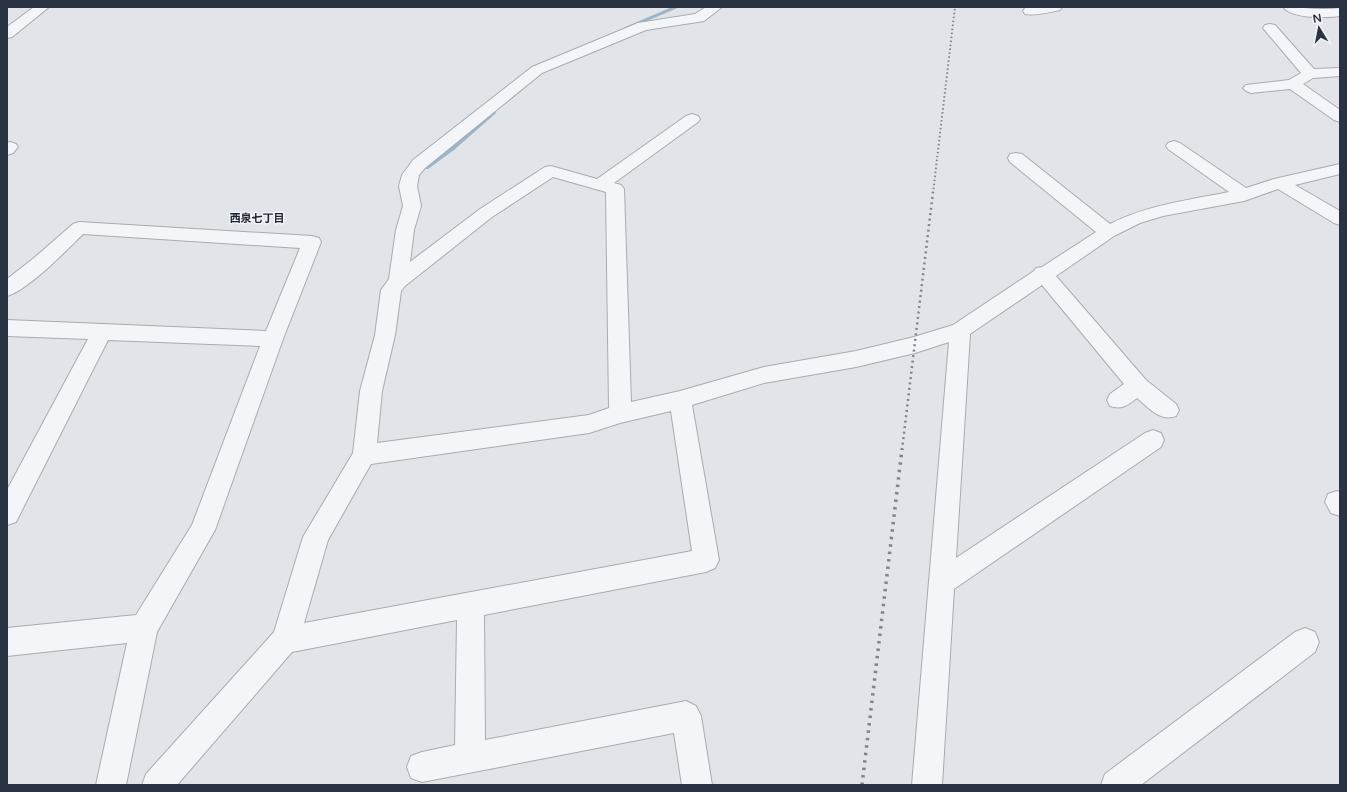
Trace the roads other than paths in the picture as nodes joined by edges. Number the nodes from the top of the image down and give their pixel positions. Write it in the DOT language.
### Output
graph roads {
  1 [pos="42,7"];
  2 [pos="715,7"];
  3 [pos="1055,7"];
  4 [pos="1290,7"];
  5 [pos="1030,11"];
  6 [pos="1340,12"];
  7 [pos="1270,28"];
  8 [pos="7,34"];
  9 [pos="1340,72"];
  10 [pos="1310,74"];
  11 [pos="1293,84"];
  12 [pos="1251,88"];
  13 [pos="1340,117"];
  14 [pos="692,118"];
  15 [pos="1174,146"];
  16 [pos="1016,158"];
  17 [pos="1340,169"];
  18 [pos="1280,183"];
  19 [pos="601,184"];
  20 [pos="1244,195"];
  21 [pos="1340,219"];
  22 [pos="1108,232"];
  23 [pos="1043,273"];
  24 [pos="398,281"];
  25 [pos="7,289"];
  26 [pos="7,328"];
  27 [pos="960,330"];
  28 [pos="102,332"];
  29 [pos="273,339"];
  30 [pos="1138,386"];
  31 [pos="680,400"];
  32 [pos="1118,400"];
  33 [pos="1168,410"];
  34 [pos="620,414"];
  35 [pos="1153,440"];
  36 [pos="364,455"];
  37 [pos="7,514"];
  38 [pos="942,583"];
  39 [pos="471,605"];
  40 [pos="144,628"];
  41 [pos="285,640"];
  42 [pos="7,642"];
  43 [pos="1305,642"];
  44 [pos="470,758"];
  45 [pos="422,767"];
  46 [pos="111,785"];
  47 [pos="157,785"];
  48 [pos="697,785"];
  49 [pos="927,785"];
  50 [pos="1116,785"];
  1 -- 8 [label="street"];
  2 -- 24 [label="street"];
  3 -- 5 [label="street"];
  4 -- 6 [label="street"];
  7 -- 10 [label="street"];
  9 -- 10 [label="street"];
  10 -- 11 [label="street"];
  11 -- 12 [label="street"];
  11 -- 13 [label="street"];
  14 -- 19 [label="street"];
  15 -- 20 [label="street"];
  16 -- 22 [label="street"];
  17 -- 18 [label="street"];
  18 -- 20 [label="street"];
  18 -- 21 [label="street"];
  19 -- 24 [label="street"];
  19 -- 34 [label="street"];
  20 -- 22 [label="street"];
  22 -- 23 [label="street"];
  23 -- 27 [label="street"];
  23 -- 30 [label="street"];
  24 -- 36 [label="street"];
  25 -- 29 [label="street"];
  26 -- 28 [label="street"];
  27 -- 31 [label="street"];
  27 -- 38 [label="street"];
  28 -- 29 [label="street"];
  28 -- 37 [label="street"];
  29 -- 40 [label="street"];
  30 -- 32 [label="street"];
  30 -- 33 [label="street"];
  31 -- 34 [label="street"];
  31 -- 39 [label="street"];
  34 -- 36 [label="street"];
  35 -- 38 [label="street"];
  36 -- 41 [label="street"];
  38 -- 49 [label="street"];
  39 -- 41 [label="street"];
  39 -- 44 [label="street"];
  40 -- 42 [label="street"];
  40 -- 46 [label="street"];
  41 -- 47 [label="street"];
  43 -- 50 [label="street"];
  44 -- 45 [label="street"];
  44 -- 48 [label="street"];
}
